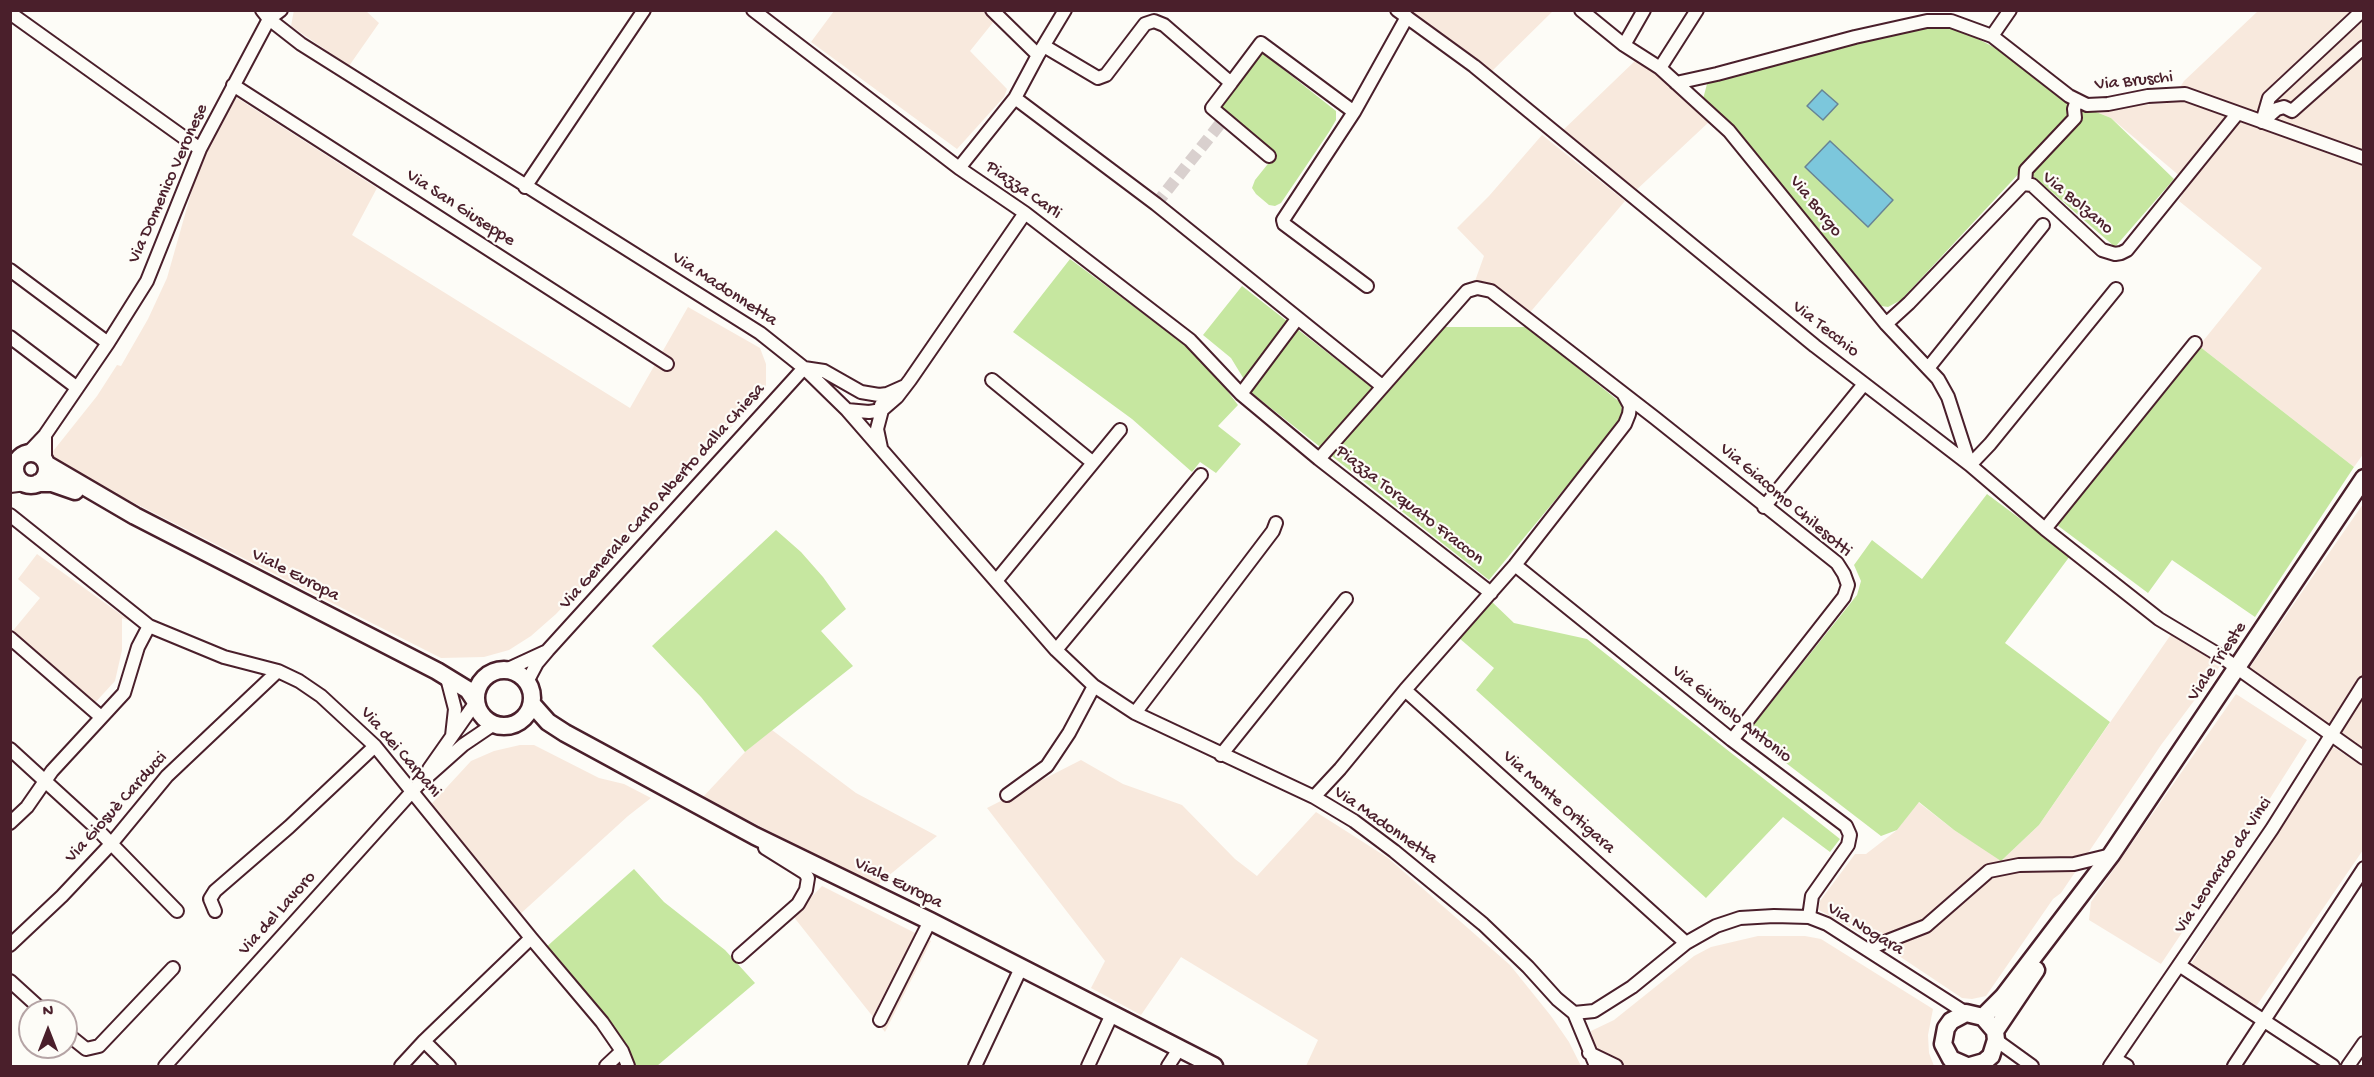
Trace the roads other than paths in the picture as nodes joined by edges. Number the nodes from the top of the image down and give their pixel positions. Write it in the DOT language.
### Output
graph roads {
  1 [pos="281,10"];
  2 [pos="644,10"];
  3 [pos="753,10"];
  4 [pos="992,10"];
  5 [pos="1065,10"];
  6 [pos="1581,10"];
  7 [pos="1644,10"];
  8 [pos="1696,10"];
  9 [pos="2010,10"];
  10 [pos="2362,10"];
  11 [pos="10,13"];
  12 [pos="1402,14"];
  13 [pos="266,15"];
  14 [pos="1992,36"];
  15 [pos="1624,45"];
  16 [pos="2364,47"];
  17 [pos="1041,50"];
  18 [pos="1660,68"];
  19 [pos="1231,83"];
  20 [pos="1676,83"];
  21 [pos="233,85"];
  22 [pos="1015,98"];
  23 [pos="2077,100"];
  24 [pos="1354,112"];
  25 [pos="2237,114"];
  26 [pos="2262,122"];
  27 [pos="200,149"];
  28 [pos="1269,156"];
  29 [pos="2364,158"];
  30 [pos="959,168"];
  31 [pos="2025,184"];
  32 [pos="525,187"];
  33 [pos="1025,213"];
  34 [pos="2043,225"];
  35 [pos="10,270"];
  36 [pos="1367,286"];
  37 [pos="2116,289"];
  38 [pos="1297,320"];
  39 [pos="1886,324"];
  40 [pos="10,337"];
  41 [pos="108,343"];
  42 [pos="2195,343"];
  43 [pos="667,364"];
  44 [pos="1929,367"];
  45 [pos="804,368"];
  46 [pos="992,380"];
  47 [pos="1864,384"];
  48 [pos="905,386"];
  49 [pos="1382,386"];
  50 [pos="76,387"];
  51 [pos="1623,393"];
  52 [pos="1241,394"];
  53 [pos="879,395"];
  54 [pos="847,410"];
  55 [pos="882,410"];
  56 [pos="1655,418"];
  57 [pos="1625,424"];
  58 [pos="1120,429"];
  59 [pos="45,435"];
  60 [pos="881,450"];
  61 [pos="1319,459"];
  62 [pos="45,462"];
  63 [pos="1092,462"];
  64 [pos="1970,465"];
  65 [pos="19,469"];
  66 [pos="1201,475"];
  67 [pos="2364,478"];
  68 [pos="1764,507"];
  69 [pos="10,514"];
  70 [pos="135,516"];
  71 [pos="1276,523"];
  72 [pos="2045,530"];
  73 [pos="1515,566"];
  74 [pos="996,581"];
  75 [pos="1491,593"];
  76 [pos="1346,599"];
  77 [pos="148,627"];
  78 [pos="10,638"];
  79 [pos="548,650"];
  80 [pos="1056,650"];
  81 [pos="2236,669"];
  82 [pos="278,671"];
  83 [pos="498,672"];
  84 [pos="442,674"];
  85 [pos="527,682"];
  86 [pos="2364,683"];
  87 [pos="1094,686"];
  88 [pos="1406,690"];
  89 [pos="476,702"];
  90 [pos="532,704"];
  91 [pos="1135,713"];
  92 [pos="101,717"];
  93 [pos="494,724"];
  94 [pos="514,724"];
  95 [pos="565,733"];
  96 [pos="2330,734"];
  97 [pos="452,737"];
  98 [pos="1732,740"];
  99 [pos="375,746"];
  100 [pos="10,749"];
  101 [pos="1221,755"];
  102 [pos="2364,758"];
  103 [pos="45,781"];
  104 [pos="415,789"];
  105 [pos="1007,795"];
  106 [pos="1314,797"];
  107 [pos="10,823"];
  108 [pos="755,836"];
  109 [pos="111,844"];
  110 [pos="2107,861"];
  111 [pos="2364,868"];
  112 [pos="177,911"];
  113 [pos="215,911"];
  114 [pos="1809,917"];
  115 [pos="930,921"];
  116 [pos="531,938"];
  117 [pos="1686,943"];
  118 [pos="10,945"];
  119 [pos="1867,949"];
  120 [pos="739,956"];
  121 [pos="2179,965"];
  122 [pos="172,968"];
  123 [pos="1022,968"];
  124 [pos="10,981"];
  125 [pos="30,999"];
  126 [pos="1942,999"];
  127 [pos="1574,1013"];
  128 [pos="1966,1013"];
  129 [pos="1112,1014"];
  130 [pos="1983,1017"];
  131 [pos="880,1020"];
  132 [pos="2263,1022"];
  133 [pos="1946,1028"];
  134 [pos="1996,1035"];
  135 [pos="424,1041"];
  136 [pos="78,1042"];
  137 [pos="2364,1043"];
  138 [pos="1179,1049"];
  139 [pos="622,1051"];
  140 [pos="1589,1053"];
  141 [pos="1991,1056"];
  142 [pos="2016,1056"];
  143 [pos="1950,1063"];
  144 [pos="2112,1063"];
  145 [pos="165,1066"];
  146 [pos="401,1066"];
  147 [pos="449,1066"];
  148 [pos="606,1066"];
  149 [pos="628,1066"];
  150 [pos="975,1066"];
  151 [pos="1088,1066"];
  152 [pos="1168,1066"];
  153 [pos="1214,1066"];
  154 [pos="1596,1066"];
  155 [pos="1616,1066"];
  156 [pos="1969,1066"];
  157 [pos="2032,1066"];
  158 [pos="2127,1066"];
  159 [pos="2234,1066"];
  160 [pos="2333,1066"];
  161 [pos="2348,1066"];
  1 -- 13 [label="street, Via Domenico Veronese"];
  2 -- 32 [label="street"];
  3 -- 30 [label="street"];
  4 -- 17 [label="street"];
  5 -- 17 [label="street, Piazza Carli"];
  6 -- 15 [label="street, Via Borgo"];
  7 -- 15 [label="street"];
  8 -- 18 [label="street"];
  9 -- 14 [label="street"];
  10 -- 26 [label="street"];
  11 -- 27 [label="street"];
  12 -- 24 [label="street"];
  12 -- 47 [label="street, Via Tecchio"];
  13 -- 21 [label="street, Via Domenico Veronese"];
  13 -- 32 [label="street, Via Madonnetta"];
  14 -- 20 [label="street, Via Bruschi"];
  14 -- 23 [label="street, Via Bruschi"];
  15 -- 18 [label="street, Via Borgo"];
  16 -- 26 [label="street"];
  17 -- 19 [label="street"];
  17 -- 22 [label="street, Piazza Carli"];
  18 -- 20 [label="street, Via Borgo"];
  19 -- 24 [label="street"];
  19 -- 28 [label="street"];
  20 -- 39 [label="street, Via Borgo"];
  21 -- 27 [label="street, Via Domenico Veronese"];
  21 -- 43 [label="street, Via San Giuseppe"];
  22 -- 30 [label="street, Piazza Carli"];
  22 -- 38 [label="street"];
  23 -- 25 [label="street, Via Bruschi"];
  23 -- 31 [label="street"];
  24 -- 36 [label="street"];
  25 -- 26 [label="street, Via Bruschi"];
  25 -- 31 [label="street, Via Bolzano"];
  26 -- 29 [label="street, Via Bruschi"];
  27 -- 41 [label="street, Via Domenico Veronese"];
  30 -- 33 [label="street, Piazza Carli"];
  31 -- 39 [label="street, Via Bolzano"];
  32 -- 45 [label="street, Via Madonnetta"];
  33 -- 48 [label="street"];
  33 -- 52 [label="street, Piazza Carli"];
  34 -- 44 [label="street"];
  35 -- 41 [label="street"];
  37 -- 64 [label="street"];
  38 -- 49 [label="street"];
  38 -- 52 [label="street"];
  39 -- 44 [label="street, Via Borgo"];
  40 -- 50 [label="street"];
  41 -- 50 [label="street, Via Domenico Veronese"];
  42 -- 72 [label="street"];
  44 -- 64 [label="street, Via Borgo"];
  45 -- 53 [label="street"];
  45 -- 54 [label="street, Via Madonnetta"];
  45 -- 79 [label="street, Via Generale Carlo Alberto dalla Chiesa"];
  46 -- 63 [label="street"];
  47 -- 64 [label="street, Via Tecchio"];
  47 -- 68 [label="street"];
  48 -- 53 [label="street"];
  48 -- 55 [label="street"];
  49 -- 51 [label="street, Piazza Torquato Fraccon"];
  49 -- 61 [label="street, Piazza Torquato Fraccon"];
  50 -- 59 [label="street, Via Domenico Veronese"];
  51 -- 56 [label="street, Piazza Torquato Fraccon"];
  51 -- 57 [label="street"];
  52 -- 61 [label="street, Piazza Carli"];
  53 -- 55 [label="street"];
  54 -- 55 [label="street"];
  54 -- 60 [label="street, Via Madonnetta"];
  55 -- 60 [label="street"];
  56 -- 57 [label="street"];
  56 -- 68 [label="street, Via Giacomo Chilesotti"];
  57 -- 73 [label="street"];
  58 -- 63 [label="street"];
  59 -- 62 [label="street"];
  59 -- 65 [label="street, Via Domenico Veronese"];
  60 -- 74 [label="street, Via Madonnetta"];
  61 -- 75 [label="street, Piazza Torquato Fraccon"];
  62 -- 65 [label="main road"];
  62 -- 65 [label="main road"];
  62 -- 70 [label="main road"];
  63 -- 74 [label="street"];
  64 -- 72 [label="street, Via Tecchio"];
  65 -- 70 [label="main road"];
  66 -- 80 [label="street"];
  67 -- 81 [label="main road, Viale Trieste"];
  68 -- 98 [label="street, Via Giacomo Chilesotti"];
  69 -- 77 [label="street, Via dei Carpani"];
  70 -- 84 [label="main road, Viale Europa"];
  71 -- 91 [label="street"];
  72 -- 81 [label="street, Via Tecchio"];
  73 -- 75 [label="street"];
  73 -- 98 [label="street, Via Giuriolo Antonio"];
  74 -- 80 [label="street, Via Madonnetta"];
  75 -- 88 [label="street"];
  76 -- 101 [label="street"];
  77 -- 82 [label="street, Via dei Carpani"];
  77 -- 92 [label="street"];
  78 -- 92 [label="street"];
  79 -- 83 [label="street, Via Generale Carlo Alberto dalla Chiesa"];
  79 -- 85 [label="street, Via Generale Carlo Alberto dalla Chiesa"];
  80 -- 87 [label="street, Via Madonnetta"];
  81 -- 96 [label="street, Via Tecchio"];
  81 -- 110 [label="main road, Viale Trieste"];
  82 -- 99 [label="street, Via dei Carpani"];
  82 -- 109 [label="street, Via Giosuè Carducci"];
  83 -- 84 [label="main road, Viale Europa"];
  83 -- 85 [label="main road"];
  83 -- 89 [label="main road"];
  84 -- 89 [label="main road, Viale Europa"];
  84 -- 97 [label="street"];
  85 -- 90 [label="main road"];
  86 -- 96 [label="street, Via Leonardo da Vinci"];
  87 -- 91 [label="street, Via Madonnetta"];
  87 -- 105 [label="street"];
  88 -- 106 [label="street"];
  88 -- 117 [label="street, Via Monte Ortigara"];
  89 -- 93 [label="main road"];
  89 -- 97 [label="street, Via del Lavoro"];
  90 -- 94 [label="main road"];
  90 -- 95 [label="main road, Viale Europa"];
  91 -- 101 [label="street, Via Madonnetta"];
  92 -- 103 [label="street"];
  93 -- 94 [label="main road"];
  93 -- 104 [label="street, Via del Lavoro"];
  94 -- 95 [label="main road, Viale Europa"];
  95 -- 108 [label="main road, Viale Europa"];
  96 -- 102 [label="street, Via Tecchio"];
  96 -- 121 [label="street, Via Leonardo da Vinci"];
  97 -- 104 [label="street, Via del Lavoro"];
  98 -- 114 [label="street, Via Giuriolo Antonio"];
  99 -- 104 [label="street, Via dei Carpani"];
  99 -- 113 [label="street"];
  100 -- 103 [label="street"];
  101 -- 106 [label="street, Via Madonnetta"];
  103 -- 107 [label="street"];
  103 -- 109 [label="street"];
  104 -- 116 [label="street, Via dei Carpani"];
  104 -- 145 [label="street, Via del Lavoro"];
  106 -- 127 [label="street, Via Madonnetta"];
  108 -- 115 [label="main road, Viale Europa"];
  108 -- 120 [label="street"];
  109 -- 112 [label="street"];
  109 -- 118 [label="street, Via Giosuè Carducci"];
  110 -- 119 [label="street"];
  110 -- 130 [label="main road, Viale Trieste"];
  110 -- 134 [label="main road, Viale Trieste"];
  111 -- 132 [label="street"];
  114 -- 117 [label="street, Via Nogara"];
  114 -- 119 [label="street, Via Nogara"];
  115 -- 123 [label="main road, Viale Europa"];
  115 -- 131 [label="street"];
  116 -- 135 [label="street"];
  116 -- 139 [label="street, Via dei Carpani"];
  117 -- 127 [label="street, Via Nogara"];
  119 -- 126 [label="street, Via Nogara"];
  121 -- 132 [label="street"];
  121 -- 144 [label="street, Via Leonardo da Vinci"];
  122 -- 136 [label="street"];
  123 -- 129 [label="main road, Viale Europa"];
  123 -- 150 [label="street"];
  124 -- 125 [label="street"];
  126 -- 128 [label="street, Via Nogara"];
  126 -- 133 [label="street"];
  127 -- 140 [label="street, Via Madonnetta"];
  128 -- 130 [label="main road"];
  128 -- 133 [label="main road"];
  129 -- 138 [label="main road, Viale Europa"];
  129 -- 151 [label="street"];
  130 -- 134 [label="main road"];
  132 -- 159 [label="street"];
  132 -- 160 [label="street"];
  133 -- 143 [label="main road"];
  134 -- 141 [label="main road, Viale Trieste"];
  134 -- 142 [label="street"];
  135 -- 146 [label="street"];
  135 -- 147 [label="street"];
  137 -- 161 [label="street"];
  138 -- 152 [label="street"];
  138 -- 153 [label="main road, Viale Europa"];
  139 -- 148 [label="street"];
  139 -- 149 [label="street, Via dei Carpani"];
  140 -- 154 [label="street, Via Madonnetta"];
  140 -- 155 [label="street"];
  141 -- 142 [label="street"];
  141 -- 156 [label="main road"];
  142 -- 157 [label="street"];
  143 -- 156 [label="main road"];
  144 -- 158 [label="street"];
}
